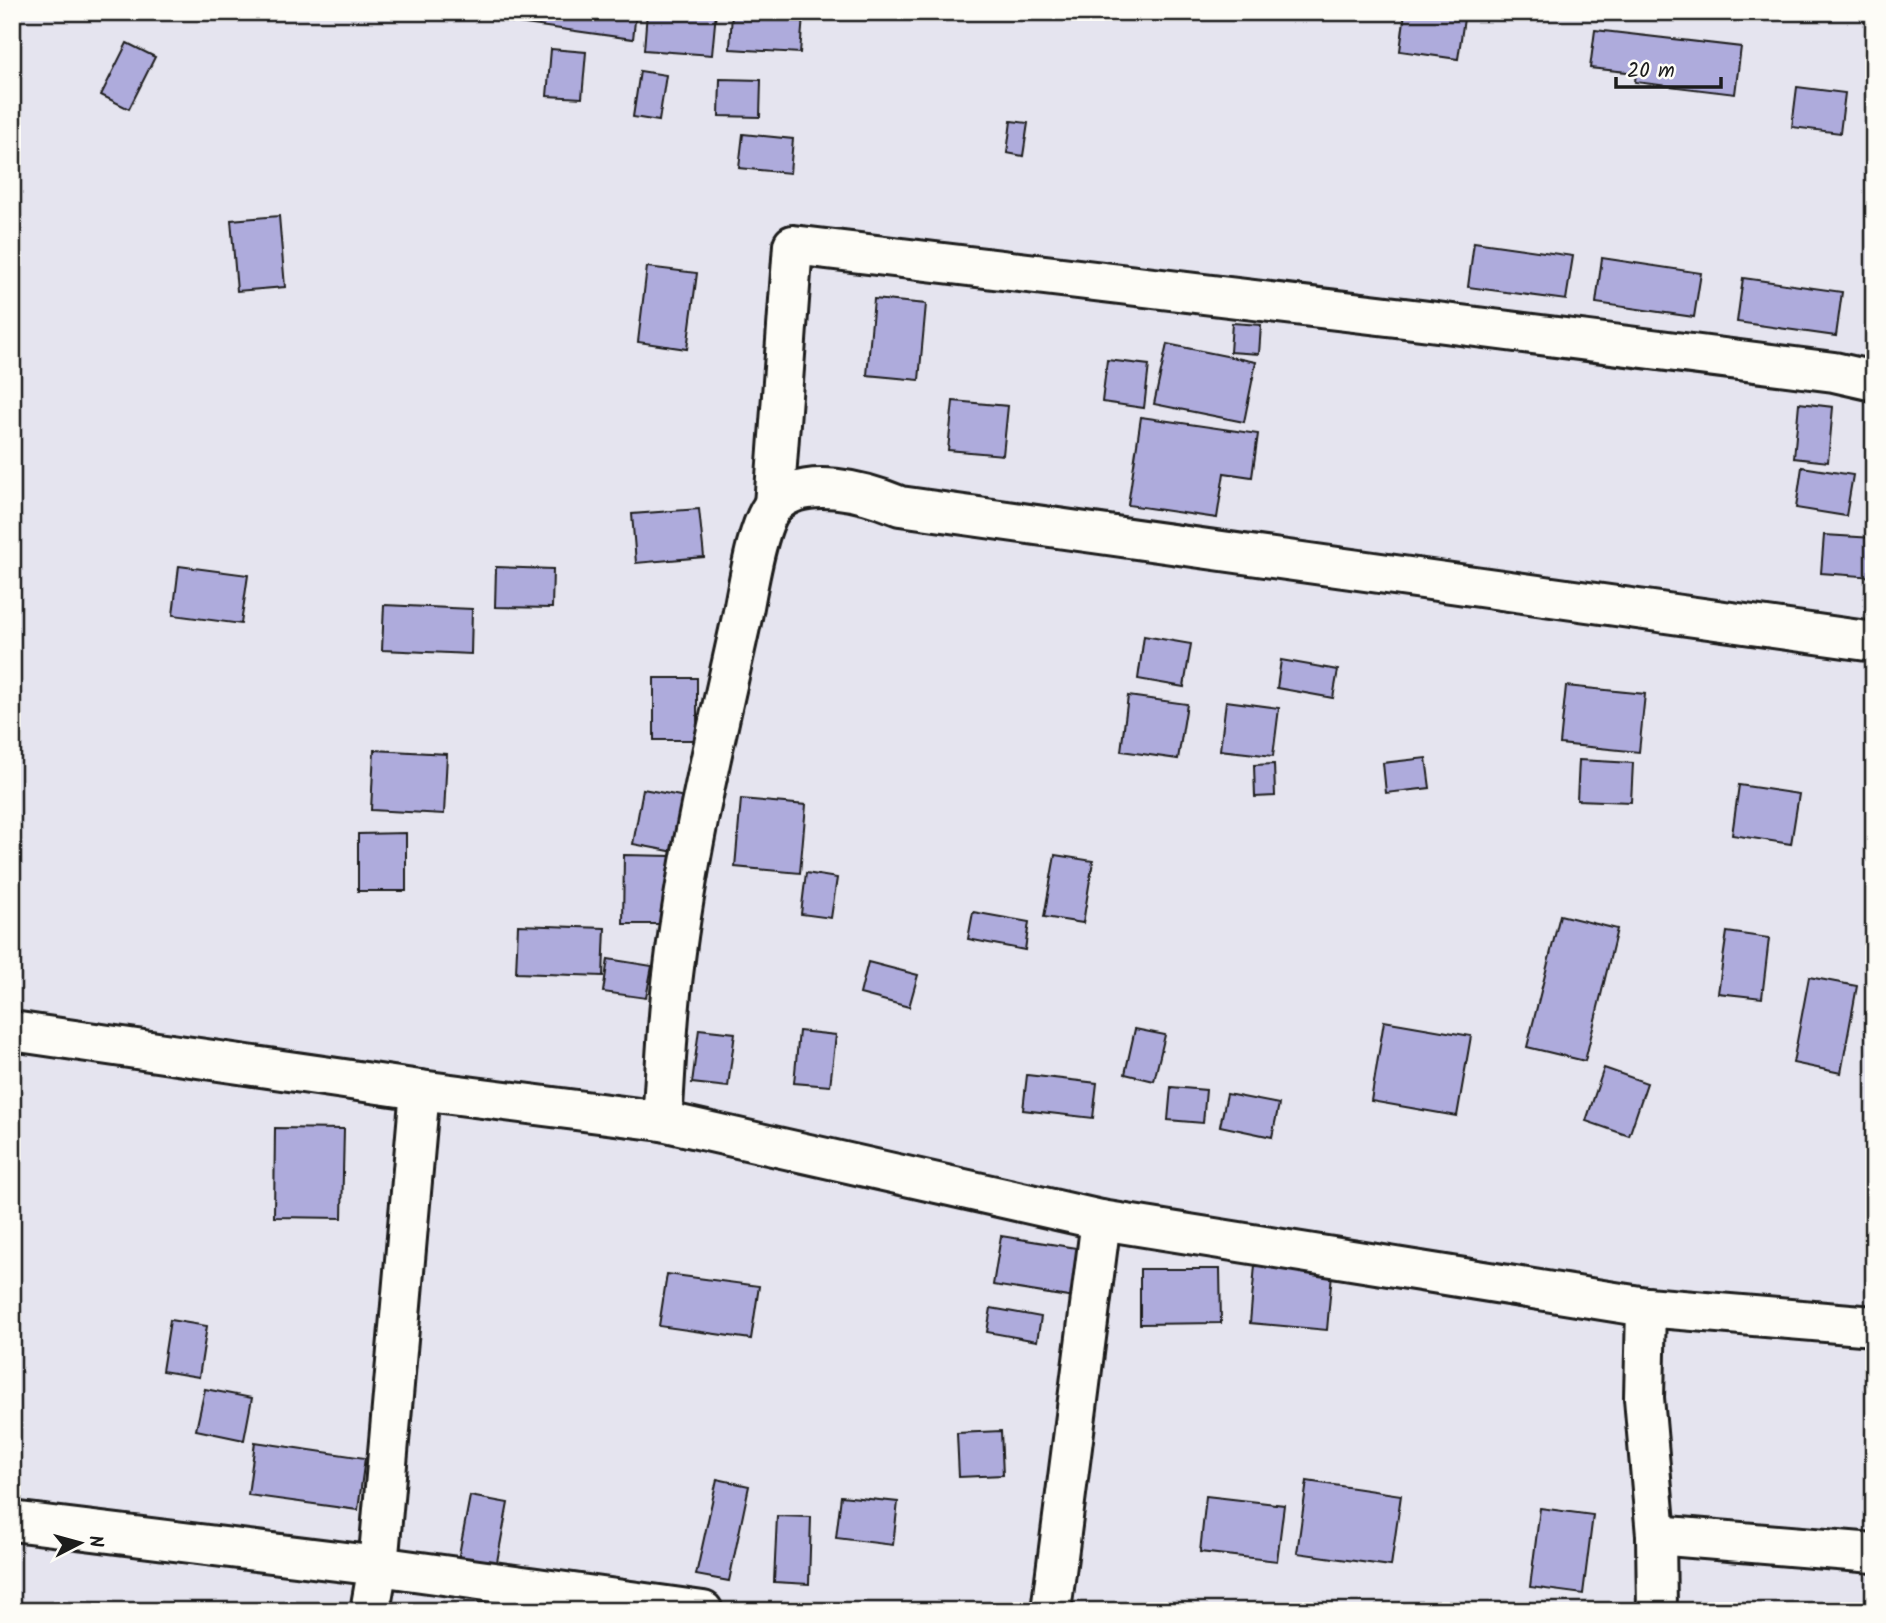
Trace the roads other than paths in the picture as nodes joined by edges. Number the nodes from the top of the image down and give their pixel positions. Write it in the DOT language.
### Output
graph roads {
  1 [pos="1874,381"];
  2 [pos="774,505"];
  3 [pos="1874,642"];
  4 [pos="12,1031"];
  5 [pos="420,1090"];
  6 [pos="662,1121"];
  7 [pos="1101,1220"];
  8 [pos="1646,1307"];
  9 [pos="1874,1326"];
  10 [pos="12,1521"];
  11 [pos="1656,1535"];
  12 [pos="1874,1553"];
  13 [pos="378,1566"];
  14 [pos="370,1611"];
  15 [pos="703,1611"];
  16 [pos="1051,1611"];
  17 [pos="1657,1611"];
  1 -- 2 [label="street"];
  2 -- 3 [label="street"];
  2 -- 6 [label="street"];
  4 -- 5 [label="street"];
  5 -- 6 [label="street"];
  5 -- 13 [label="street"];
  6 -- 7 [label="street"];
  7 -- 8 [label="street"];
  7 -- 16 [label="street"];
  8 -- 9 [label="street"];
  8 -- 11 [label="street"];
  10 -- 13 [label="street"];
  11 -- 12 [label="street"];
  11 -- 17 [label="street"];
  13 -- 14 [label="street"];
  13 -- 15 [label="street"];
}
